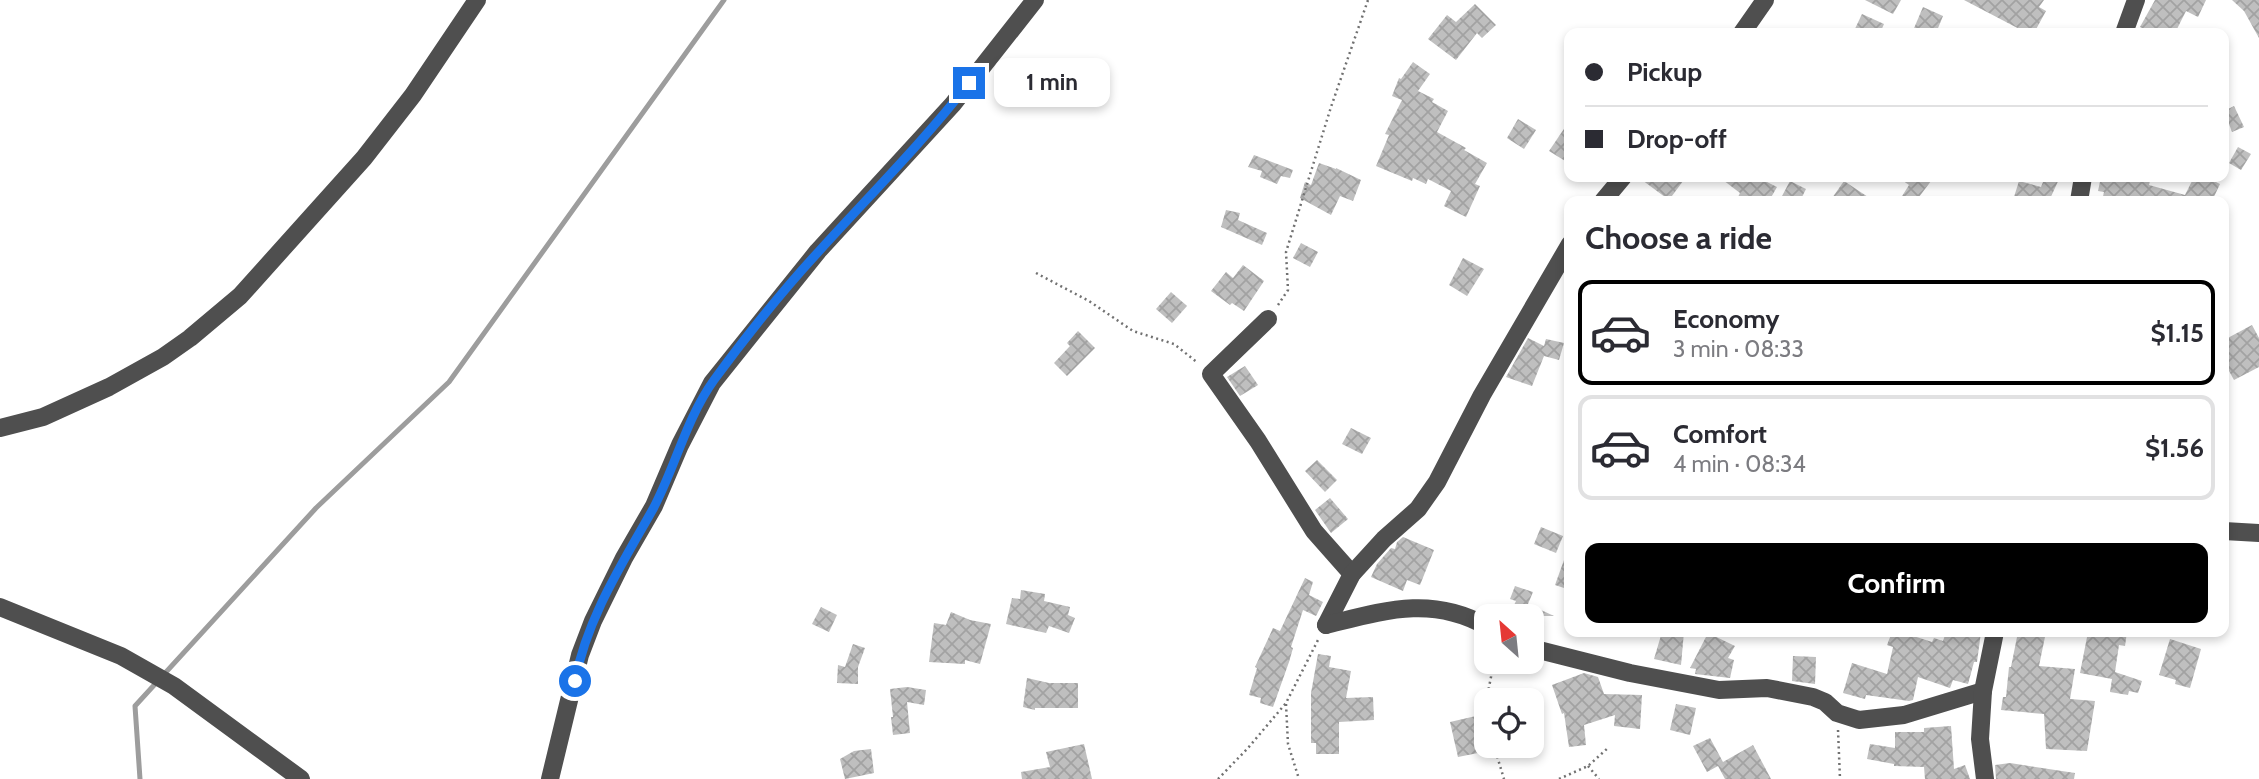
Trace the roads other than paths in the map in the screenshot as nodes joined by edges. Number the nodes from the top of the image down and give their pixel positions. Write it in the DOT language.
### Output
graph roads {
  1 [pos="477,0"];
  2 [pos="1035,0"];
  3 [pos="1765,0"];
  4 [pos="2136,0"];
  5 [pos="1745,28"];
  6 [pos="2125,28"];
  7 [pos="1619,182"];
  8 [pos="1607,196"];
  9 [pos="1564,254"];
  10 [pos="1268,319"];
  11 [pos="0,428"];
  12 [pos="2229,531"];
  13 [pos="2259,533"];
  14 [pos="1352,574"];
  15 [pos="0,607"];
  16 [pos="1474,621"];
  17 [pos="1994,637"];
  18 [pos="1544,651"];
  19 [pos="1983,691"];
  20 [pos="301,779"];
  21 [pos="550,779"];
  22 [pos="1985,779"];
  1 -- 11 [label="street"];
  2 -- 21 [label="street"];
  3 -- 5 [label="street"];
  4 -- 6 [label="street"];
  7 -- 8 [label="street"];
  9 -- 14 [label="street"];
  10 -- 14 [label="street"];
  12 -- 13 [label="street"];
  14 -- 16 [label="street"];
  15 -- 20 [label="street"];
  17 -- 19 [label="street"];
  18 -- 19 [label="street"];
  19 -- 22 [label="street"];
}
